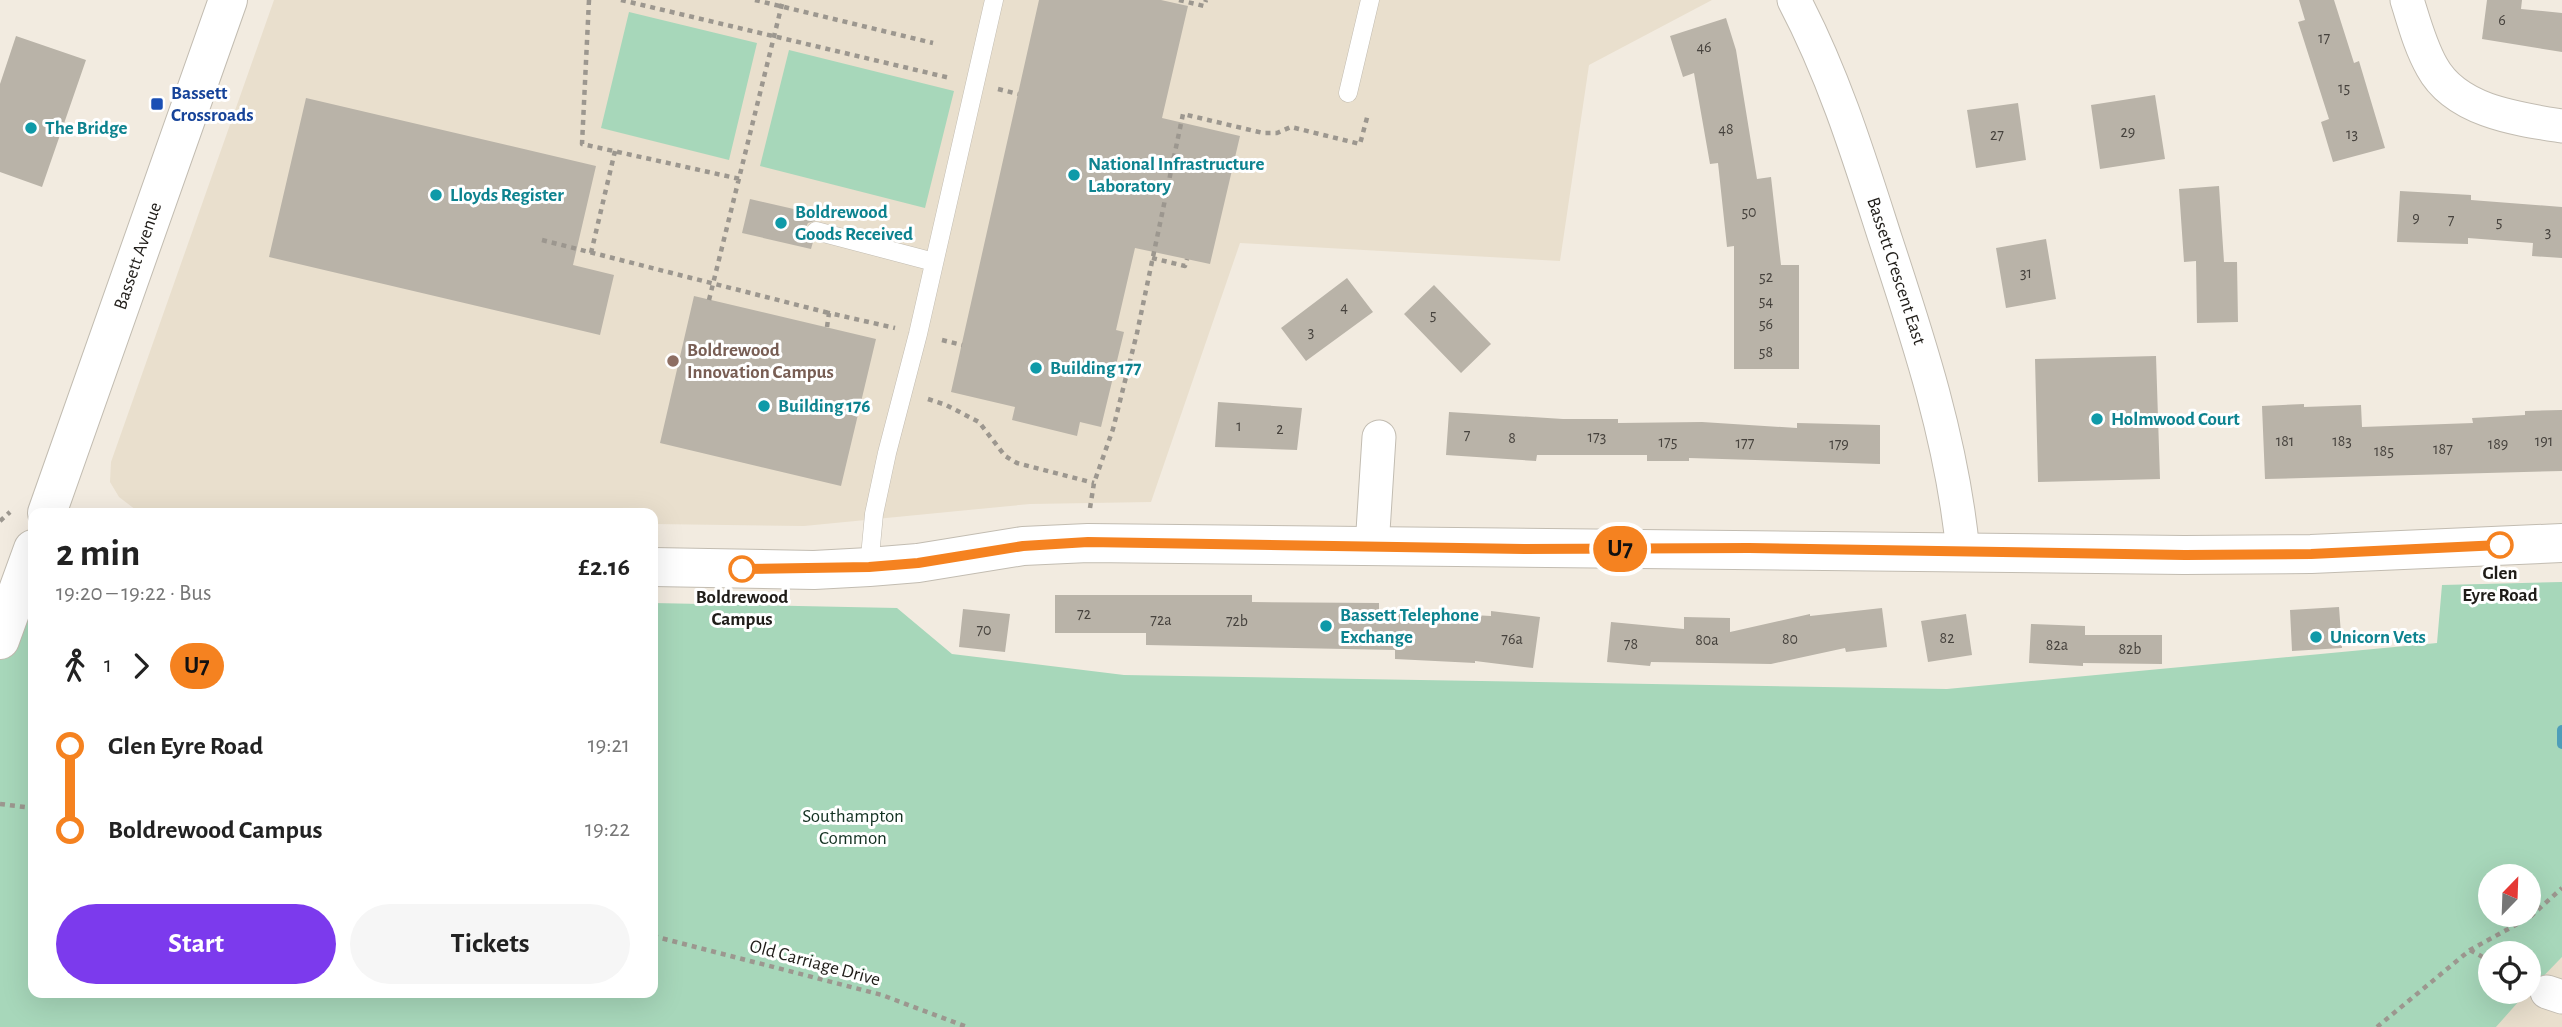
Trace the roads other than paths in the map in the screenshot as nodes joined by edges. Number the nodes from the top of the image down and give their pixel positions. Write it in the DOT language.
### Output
graph roads {
  1 [pos="228,0"];
  2 [pos="994,0"];
  3 [pos="1370,0"];
  4 [pos="1794,0"];
  5 [pos="2407,0"];
  6 [pos="1348,93"];
  7 [pos="2562,126"];
  8 [pos="816,231"];
  9 [pos="934,262"];
  10 [pos="1379,437"];
  11 [pos="49,508"];
  12 [pos="2562,543"];
  13 [pos="1372,547"];
  14 [pos="1963,553"];
  15 [pos="23,560"];
  16 [pos="658,567"];
  17 [pos="869,567"];
  18 [pos="0,640"];
  1 -- 11 [label="main road, Bassett Avenue"];
  2 -- 9 [label="lane"];
  3 -- 6 [label="lane"];
  4 -- 14 [label="street, Bassett Crescent East"];
  5 -- 7 [label="street"];
  8 -- 9 [label="lane"];
  9 -- 17 [label="lane"];
  10 -- 13 [label="street"];
  12 -- 14 [label="main road"];
  13 -- 14 [label="main road"];
  13 -- 17 [label="main road"];
  15 -- 18 [label="main road"];
  16 -- 17 [label="main road"];
}
